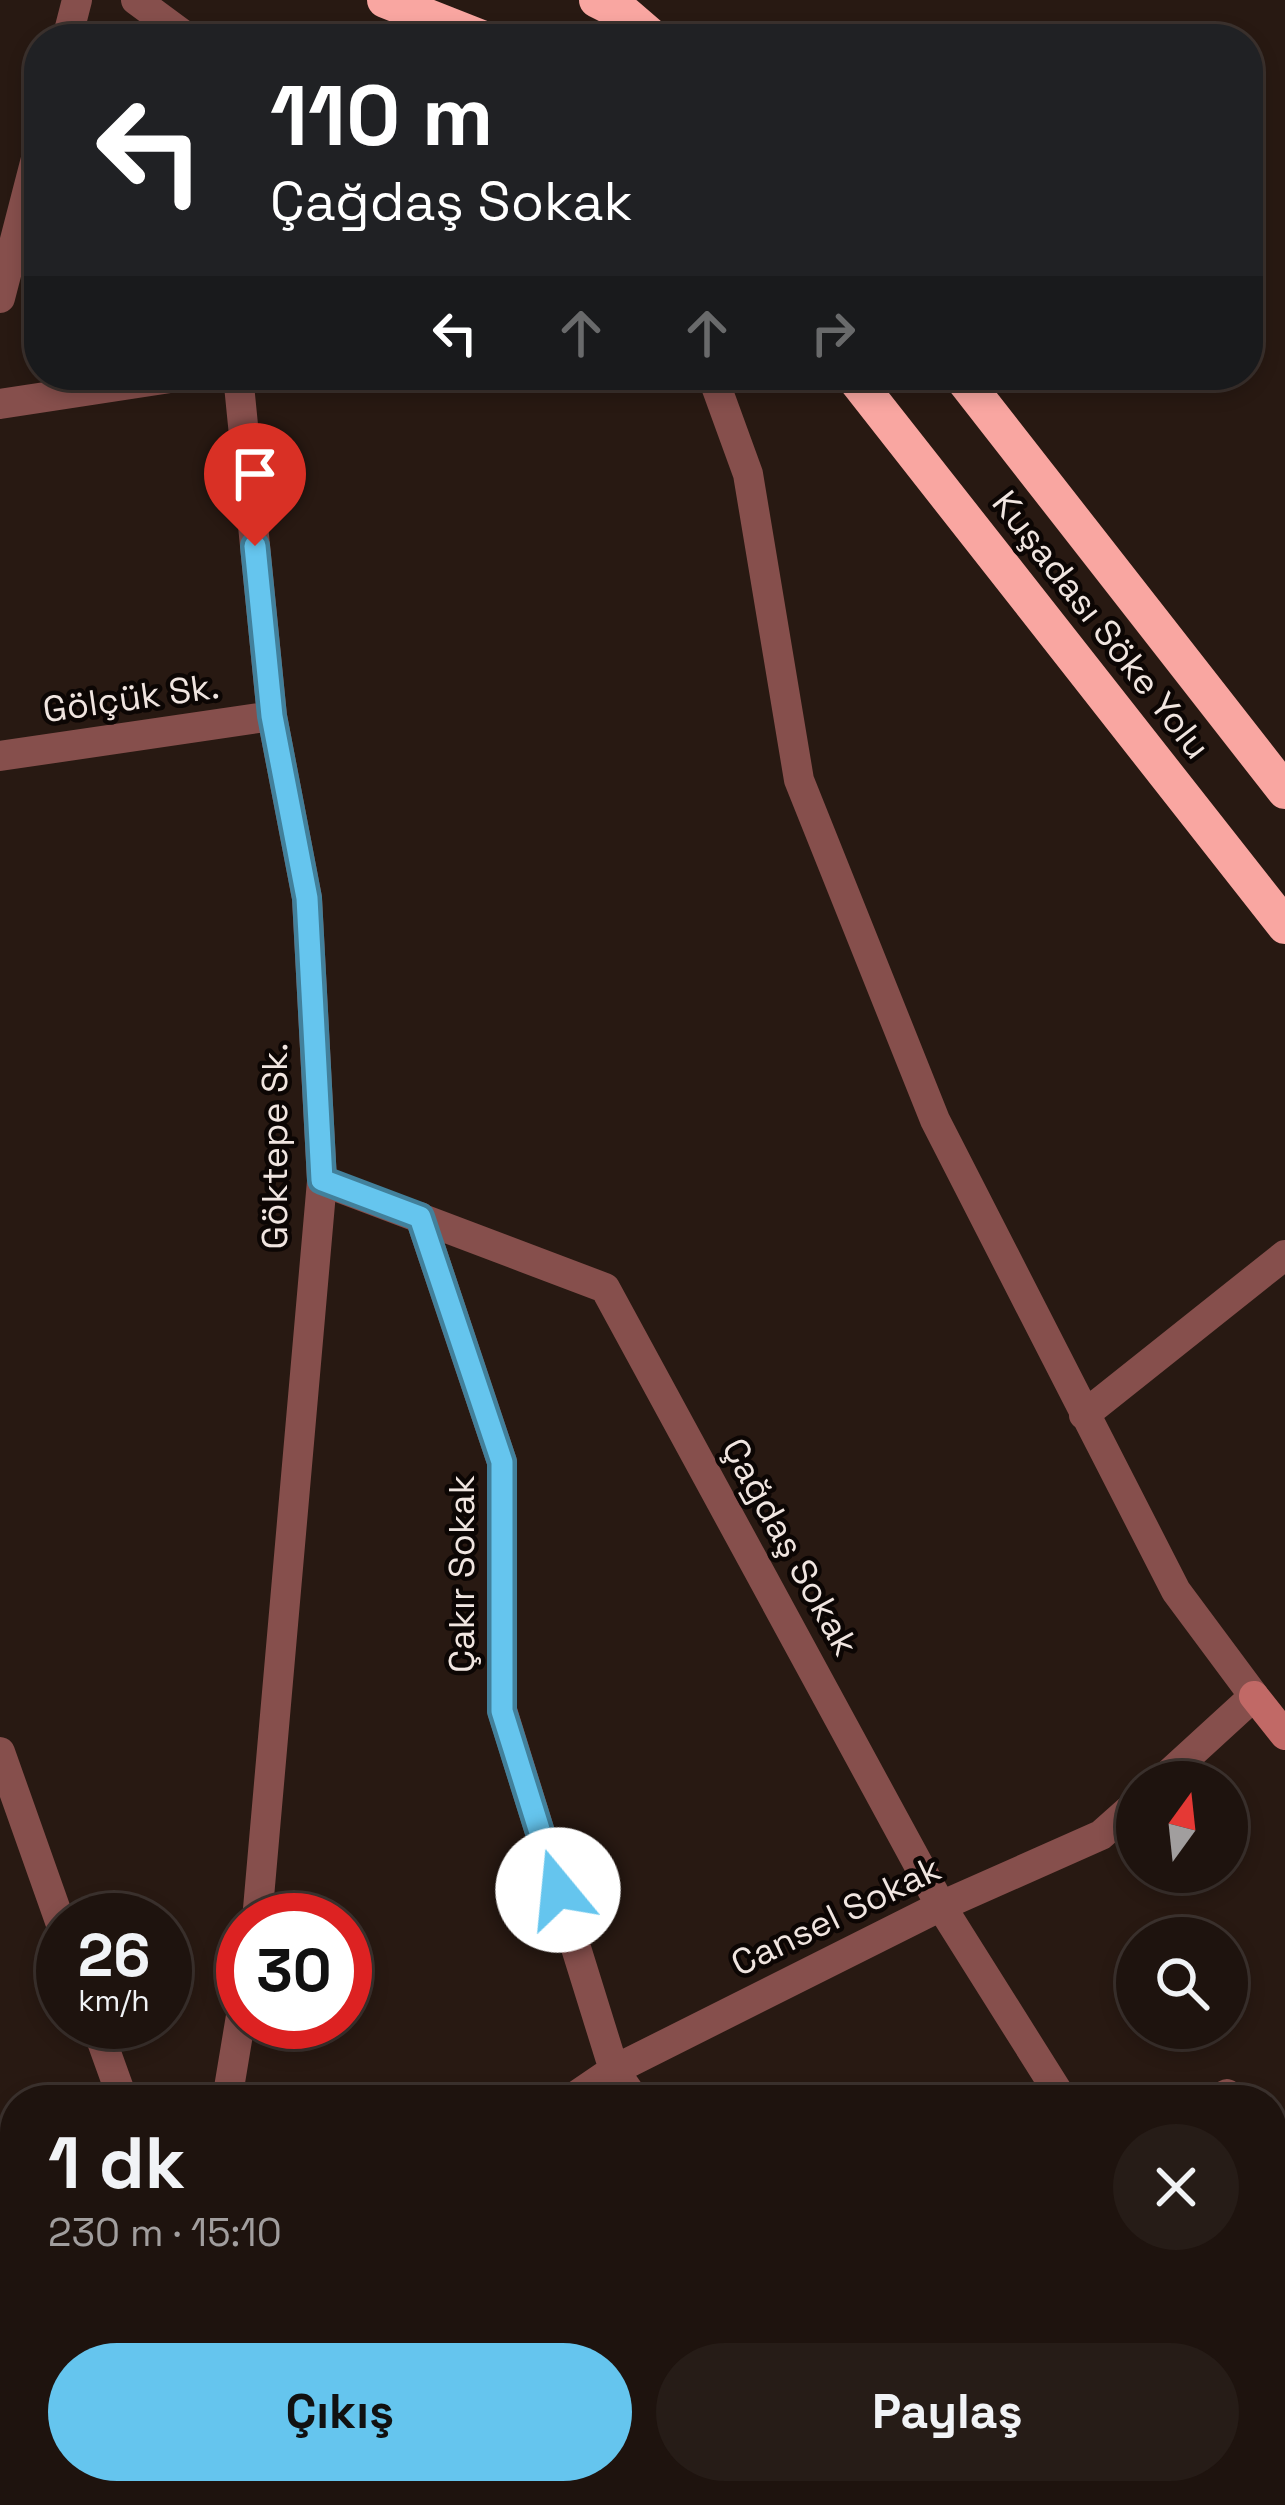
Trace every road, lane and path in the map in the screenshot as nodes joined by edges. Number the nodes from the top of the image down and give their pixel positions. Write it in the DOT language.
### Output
graph roads {
  1 [pos="136,0"];
  2 [pos="385,0"];
  3 [pos="597,0"];
  4 [pos="169,24"];
  5 [pos="446,24"];
  6 [pos="637,24"];
  7 [pos="24,206"];
  8 [pos="0,298"];
  9 [pos="92,390"];
  10 [pos="239,390"];
  11 [pos="717,390"];
  12 [pos="864,390"];
  13 [pos="972,390"];
  14 [pos="0,404"];
  15 [pos="272,716"];
  16 [pos="0,756"];
  17 [pos="1285,791"];
  18 [pos="1285,926"];
  19 [pos="322,1180"];
  20 [pos="420,1217"];
  21 [pos="1285,1255"];
  22 [pos="1084,1415"];
  23 [pos="1255,1696"];
  24 [pos="1285,1735"];
  25 [pos="0,1752"];
  26 [pos="1183,1761"];
  27 [pos="1116,1822"];
  28 [pos="50,1893"];
  29 [pos="259,1893"];
  30 [pos="941,1906"];
  31 [pos="105,2049"];
  32 [pos="236,2049"];
  33 [pos="614,2070"];
  34 [pos="118,2085"];
  35 [pos="230,2085"];
  36 [pos="592,2085"];
  37 [pos="624,2085"];
  38 [pos="1054,2085"];
  1 -- 4 [label="street"];
  2 -- 5 [label="highway"];
  3 -- 6 [label="highway"];
  7 -- 8 [label="street"];
  9 -- 14 [label="street"];
  10 -- 15 [label="street, Göktepe Sk."];
  11 -- 22 [label="street"];
  12 -- 18 [label="highway, Kuşadası Söke Yolu"];
  13 -- 17 [label="highway, Kuşadası Söke Yolu"];
  15 -- 16 [label="street, Gölçük Sk."];
  15 -- 19 [label="street, Göktepe Sk."];
  19 -- 20 [label="street, Çağdaş Sokak"];
  19 -- 29 [label="street, Göktepe Sk."];
  20 -- 30 [label="street, Çağdaş Sokak"];
  20 -- 33 [label="street, Çakır Sokak"];
  21 -- 22 [label="street"];
  22 -- 23 [label="street"];
  23 -- 24 [label="street"];
  23 -- 26 [label="street"];
  25 -- 28 [label="street"];
  27 -- 30 [label="street, Cansel Sokak"];
  30 -- 33 [label="street, Cansel Sokak"];
  30 -- 38 [label="street, Çağdaş Sokak"];
  31 -- 34 [label="street"];
  32 -- 35 [label="street"];
  33 -- 36 [label="street, Cansel Sokak"];
  33 -- 37 [label="street, Çakır Sokak"];
}
